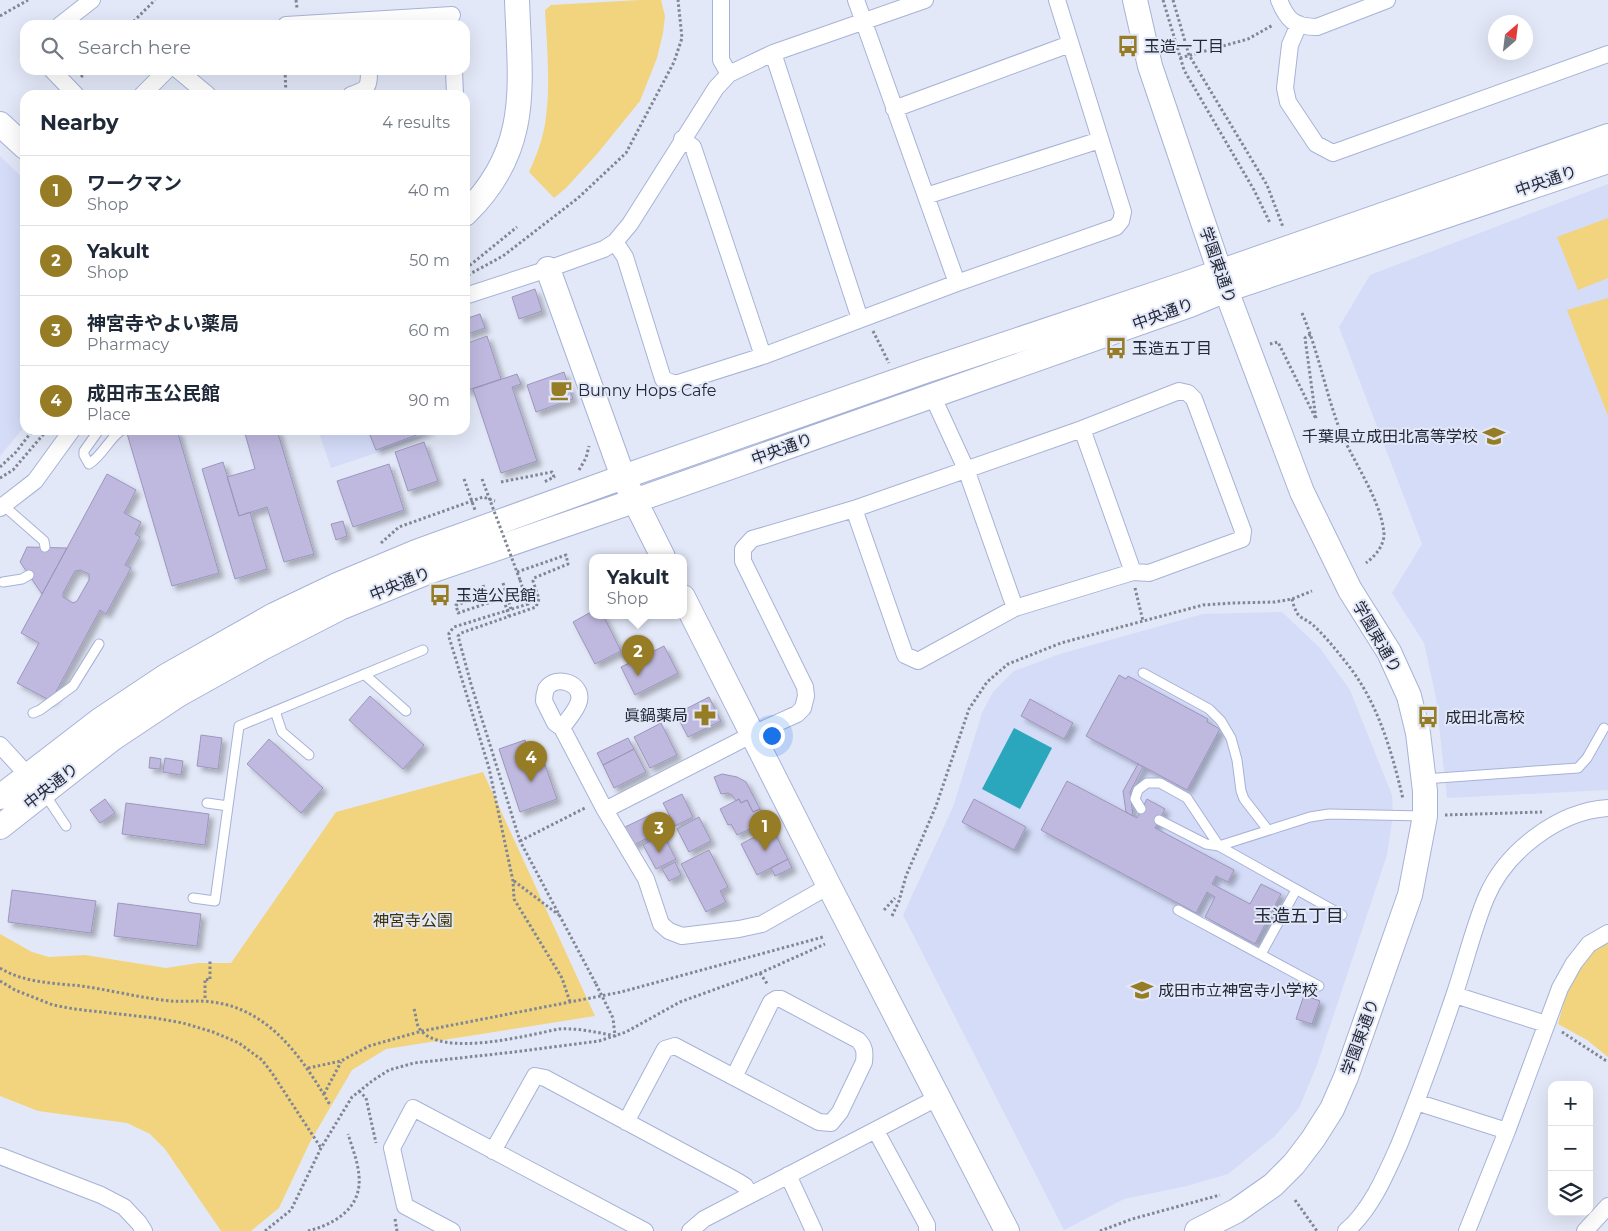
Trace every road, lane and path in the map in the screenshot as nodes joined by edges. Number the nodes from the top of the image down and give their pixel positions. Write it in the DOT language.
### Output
graph roads {
  1 [pos="28,0"];
  2 [pos="92,0"];
  3 [pos="155,0"];
  4 [pos="516,0"];
  5 [pos="678,0"];
  6 [pos="721,0"];
  7 [pos="856,0"];
  8 [pos="925,0"];
  9 [pos="1057,0"];
  10 [pos="1135,0"];
  11 [pos="1163,0"];
  12 [pos="1173,0"];
  13 [pos="1387,0"];
  14 [pos="1282,7"];
  15 [pos="452,13"];
  16 [pos="0,16"];
  17 [pos="66,20"];
  18 [pos="135,20"];
  19 [pos="387,20"];
  20 [pos="863,21"];
  21 [pos="1299,24"];
  22 [pos="1070,44"];
  23 [pos="773,52"];
  24 [pos="1608,54"];
  25 [pos="1189,55"];
  26 [pos="1180,58"];
  27 [pos="729,74"];
  28 [pos="56,75"];
  29 [pos="162,75"];
  30 [pos="184,75"];
  31 [pos="285,75"];
  32 [pos="369,75"];
  33 [pos="454,75"];
  34 [pos="70,90"];
  35 [pos="147,90"];
  36 [pos="202,90"];
  37 [pos="286,90"];
  38 [pos="365,90"];
  39 [pos="455,90"];
  40 [pos="894,109"];
  41 [pos="0,124"];
  42 [pos="1608,136"];
  43 [pos="682,139"];
  44 [pos="1100,140"];
  45 [pos="20,142"];
  46 [pos="1608,160"];
  47 [pos="926,196"];
  48 [pos="470,208"];
  49 [pos="1270,223"];
  50 [pos="517,227"];
  51 [pos="1283,227"];
  52 [pos="615,242"];
  53 [pos="470,265"];
  54 [pos="548,269"];
  55 [pos="470,273"];
  56 [pos="1223,280"];
  57 [pos="957,283"];
  58 [pos="470,294"];
  59 [pos="1302,313"];
  60 [pos="863,318"];
  61 [pos="1311,334"];
  62 [pos="1270,344"];
  63 [pos="763,356"];
  64 [pos="892,369"];
  65 [pos="928,383"];
  66 [pos="1082,429"];
  67 [pos="29,435"];
  68 [pos="43,435"];
  69 [pos="68,435"];
  70 [pos="95,435"];
  71 [pos="114,435"];
  72 [pos="589,443"];
  73 [pos="0,467"];
  74 [pos="966,469"];
  75 [pos="575,473"];
  76 [pos="623,477"];
  77 [pos="0,478"];
  78 [pos="464,479"];
  79 [pos="482,479"];
  80 [pos="501,482"];
  81 [pos="537,485"];
  82 [pos="634,501"];
  83 [pos="503,503"];
  84 [pos="2,506"];
  85 [pos="854,510"];
  86 [pos="476,511"];
  87 [pos="45,547"];
  88 [pos="375,549"];
  89 [pos="661,554"];
  90 [pos="1366,563"];
  91 [pos="517,572"];
  92 [pos="1133,572"];
  93 [pos="29,575"];
  94 [pos="3,582"];
  95 [pos="502,584"];
  96 [pos="483,585"];
  97 [pos="1312,591"];
  98 [pos="1292,599"];
  99 [pos="687,604"];
  100 [pos="1015,608"];
  101 [pos="509,609"];
  102 [pos="509,616"];
  103 [pos="1143,621"];
  104 [pos="99,644"];
  105 [pos="423,650"];
  106 [pos="364,674"];
  107 [pos="1143,674"];
  108 [pos="275,711"];
  109 [pos="406,711"];
  110 [pos="33,714"];
  111 [pos="562,728"];
  112 [pos="1604,728"];
  113 [pos="753,734"];
  114 [pos="0,745"];
  115 [pos="308,755"];
  116 [pos="1424,779"];
  117 [pos="36,783"];
  118 [pos="0,797"];
  119 [pos="207,803"];
  120 [pos="228,806"];
  121 [pos="1608,808"];
  122 [pos="605,810"];
  123 [pos="1141,810"];
  124 [pos="1415,816"];
  125 [pos="1159,820"];
  126 [pos="1556,823"];
  127 [pos="66,826"];
  128 [pos="0,827"];
  129 [pos="1268,830"];
  130 [pos="520,841"];
  131 [pos="1219,846"];
  132 [pos="513,881"];
  133 [pos="829,886"];
  134 [pos="1296,890"];
  135 [pos="193,898"];
  136 [pos="895,898"];
  137 [pos="884,910"];
  138 [pos="1178,910"];
  139 [pos="559,915"];
  140 [pos="892,916"];
  141 [pos="1342,916"];
  142 [pos="1608,933"];
  143 [pos="823,937"];
  144 [pos="825,944"];
  145 [pos="1261,954"];
  146 [pos="210,960"];
  147 [pos="0,968"];
  148 [pos="760,973"];
  149 [pos="0,981"];
  150 [pos="1319,986"];
  151 [pos="770,988"];
  152 [pos="1455,995"];
  153 [pos="206,998"];
  154 [pos="570,1002"];
  155 [pos="414,1009"];
  156 [pos="1546,1024"];
  157 [pos="422,1031"];
  158 [pos="615,1036"];
  159 [pos="341,1061"];
  160 [pos="1608,1062"];
  161 [pos="308,1068"];
  162 [pos="734,1077"];
  163 [pos="324,1094"];
  164 [pos="939,1097"];
  165 [pos="1416,1102"];
  166 [pos="330,1105"];
  167 [pos="626,1122"];
  168 [pos="831,1123"];
  169 [pos="876,1131"];
  170 [pos="1507,1131"];
  171 [pos="348,1134"];
  172 [pos="842,1147"];
  173 [pos="321,1148"];
  174 [pos="494,1151"];
  175 [pos="0,1156"];
  176 [pos="788,1175"];
  177 [pos="1225,1193"];
  178 [pos="750,1195"];
  179 [pos="1295,1200"];
  180 [pos="1608,1206"];
  181 [pos="616,1224"];
  182 [pos="144,1231"];
  183 [pos="265,1231"];
  184 [pos="308,1231"];
  185 [pos="452,1231"];
  186 [pos="645,1231"];
  187 [pos="690,1231"];
  188 [pos="814,1231"];
  189 [pos="927,1231"];
  190 [pos="1008,1231"];
  191 [pos="1100,1231"];
  192 [pos="1197,1231"];
  193 [pos="1317,1231"];
  194 [pos="1346,1231"];
  195 [pos="1467,1231"];
  196 [pos="1585,1231"];
  1 -- 16 [label="path"];
  2 -- 17 [label="street"];
  3 -- 18 [label="path"];
  4 -- 48 [label="street"];
  5 -- 55 [label="path"];
  6 -- 27 [label="street"];
  7 -- 20 [label="street"];
  8 -- 20 [label="street"];
  9 -- 22 [label="street"];
  10 -- 56 [label="street, 学園東通り"];
  11 -- 26 [label="path"];
  12 -- 25 [label="path"];
  13 -- 21 [label="street"];
  14 -- 21 [label="street"];
  14 -- 25 [label="path"];
  15 -- 19 [label="street"];
  20 -- 23 [label="street"];
  20 -- 40 [label="street"];
  21 -- 24 [label="street"];
  22 -- 40 [label="street"];
  22 -- 44 [label="street"];
  23 -- 27 [label="street"];
  23 -- 60 [label="street"];
  25 -- 26 [label="path"];
  25 -- 51 [label="path"];
  26 -- 49 [label="path"];
  27 -- 43 [label="street"];
  28 -- 34 [label="street"];
  29 -- 35 [label="street"];
  30 -- 36 [label="street"];
  31 -- 37 [label="path"];
  32 -- 38 [label="street"];
  33 -- 39 [label="street"];
  40 -- 47 [label="street"];
  41 -- 45 [label="street"];
  42 -- 56 [label="street, 中央通り"];
  43 -- 52 [label="street"];
  43 -- 63 [label="street"];
  44 -- 47 [label="street"];
  44 -- 57 [label="street"];
  46 -- 56 [label="street, 中央通り"];
  47 -- 57 [label="street"];
  50 -- 53 [label="path"];
  52 -- 54 [label="street"];
  52 -- 63 [label="street"];
  54 -- 58 [label="street"];
  54 -- 76 [label="street"];
  56 -- 65 [label="street, 中央通り"];
  56 -- 116 [label="street, 学園東通り"];
  57 -- 60 [label="street"];
  59 -- 61 [label="path"];
  60 -- 63 [label="street"];
  60 -- 64 [label="path"];
  61 -- 62 [label="path"];
  61 -- 90 [label="path"];
  65 -- 74 [label="street"];
  65 -- 76 [label="street, 中央通り"];
  65 -- 82 [label="street, 中央通り"];
  66 -- 74 [label="street"];
  66 -- 92 [label="street"];
  66 -- 92 [label="street"];
  67 -- 73 [label="path"];
  68 -- 77 [label="path"];
  69 -- 84 [label="street"];
  70 -- 71 [label="lane"];
  72 -- 75 [label="path"];
  74 -- 85 [label="street"];
  74 -- 100 [label="street"];
  76 -- 82 [label="street"];
  76 -- 117 [label="street, 中央通り"];
  78 -- 86 [label="path"];
  79 -- 91 [label="path, bridge"];
  80 -- 81 [label="path"];
  82 -- 89 [label="street"];
  82 -- 117 [label="street, 中央通り"];
  83 -- 88 [label="path"];
  84 -- 87 [label="lane"];
  85 -- 100 [label="street"];
  85 -- 113 [label="street"];
  91 -- 101 [label="path, bridge"];
  91 -- 102 [label="path"];
  92 -- 100 [label="street"];
  92 -- 103 [label="path"];
  93 -- 94 [label="lane"];
  95 -- 101 [label="path"];
  96 -- 101 [label="path"];
  97 -- 98 [label="path"];
  98 -- 103 [label="path"];
  98 -- 124 [label="path"];
  99 -- 113 [label="street"];
  101 -- 102 [label="path"];
  101 -- 132 [label="path"];
  102 -- 130 [label="path"];
  103 -- 140 [label="path"];
  104 -- 110 [label="lane"];
  105 -- 106 [label="lane"];
  106 -- 108 [label="lane"];
  106 -- 109 [label="lane"];
  107 -- 129 [label="lane"];
  108 -- 115 [label="lane"];
  108 -- 120 [label="lane"];
  111 -- 122 [label="street"];
  112 -- 116 [label="lane"];
  113 -- 122 [label="street"];
  113 -- 133 [label="street"];
  114 -- 117 [label="street"];
  116 -- 124 [label="street, 学園東通り"];
  117 -- 118 [label="street, 中央通り"];
  117 -- 127 [label="lane"];
  117 -- 128 [label="street, 中央通り"];
  119 -- 120 [label="lane"];
  120 -- 135 [label="lane"];
  121 -- 126 [label="street"];
  122 -- 130 [label="path"];
  122 -- 133 [label="street"];
  123 -- 131 [label="lane"];
  124 -- 126 [label="path"];
  124 -- 129 [label="lane"];
  124 -- 192 [label="street, 学園東通り"];
  125 -- 131 [label="lane"];
  126 -- 152 [label="street"];
  129 -- 131 [label="lane"];
  130 -- 139 [label="path"];
  131 -- 134 [label="lane"];
  132 -- 139 [label="path"];
  132 -- 154 [label="path"];
  133 -- 164 [label="street"];
  134 -- 141 [label="lane"];
  134 -- 145 [label="lane"];
  136 -- 137 [label="path"];
  138 -- 145 [label="lane"];
  139 -- 158 [label="path, bridge"];
  142 -- 156 [label="street"];
  143 -- 154 [label="path"];
  144 -- 148 [label="path"];
  145 -- 150 [label="lane"];
  146 -- 153 [label="path"];
  147 -- 161 [label="path"];
  148 -- 151 [label="path"];
  148 -- 158 [label="path"];
  149 -- 173 [label="path"];
  152 -- 156 [label="street"];
  152 -- 165 [label="street"];
  154 -- 157 [label="path"];
  155 -- 157 [label="path"];
  156 -- 160 [label="path"];
  156 -- 170 [label="street"];
  157 -- 158 [label="path"];
  157 -- 159 [label="path"];
  158 -- 173 [label="path"];
  159 -- 161 [label="path"];
  159 -- 163 [label="path"];
  161 -- 163 [label="path"];
  162 -- 167 [label="street"];
  162 -- 168 [label="street"];
  162 -- 168 [label="street"];
  163 -- 166 [label="path"];
  164 -- 169 [label="street"];
  164 -- 190 [label="street"];
  165 -- 170 [label="street"];
  165 -- 194 [label="street"];
  167 -- 174 [label="street"];
  167 -- 178 [label="street"];
  168 -- 172 [label="street"];
  169 -- 172 [label="street"];
  169 -- 189 [label="street"];
  170 -- 195 [label="street"];
  171 -- 184 [label="path"];
  172 -- 176 [label="street"];
  173 -- 183 [label="path"];
  174 -- 181 [label="street"];
  174 -- 185 [label="street"];
  175 -- 182 [label="street"];
  176 -- 178 [label="street"];
  176 -- 188 [label="street"];
  177 -- 191 [label="path"];
  178 -- 187 [label="street"];
  179 -- 193 [label="path"];
  180 -- 196 [label="street"];
  181 -- 186 [label="street"];
}
